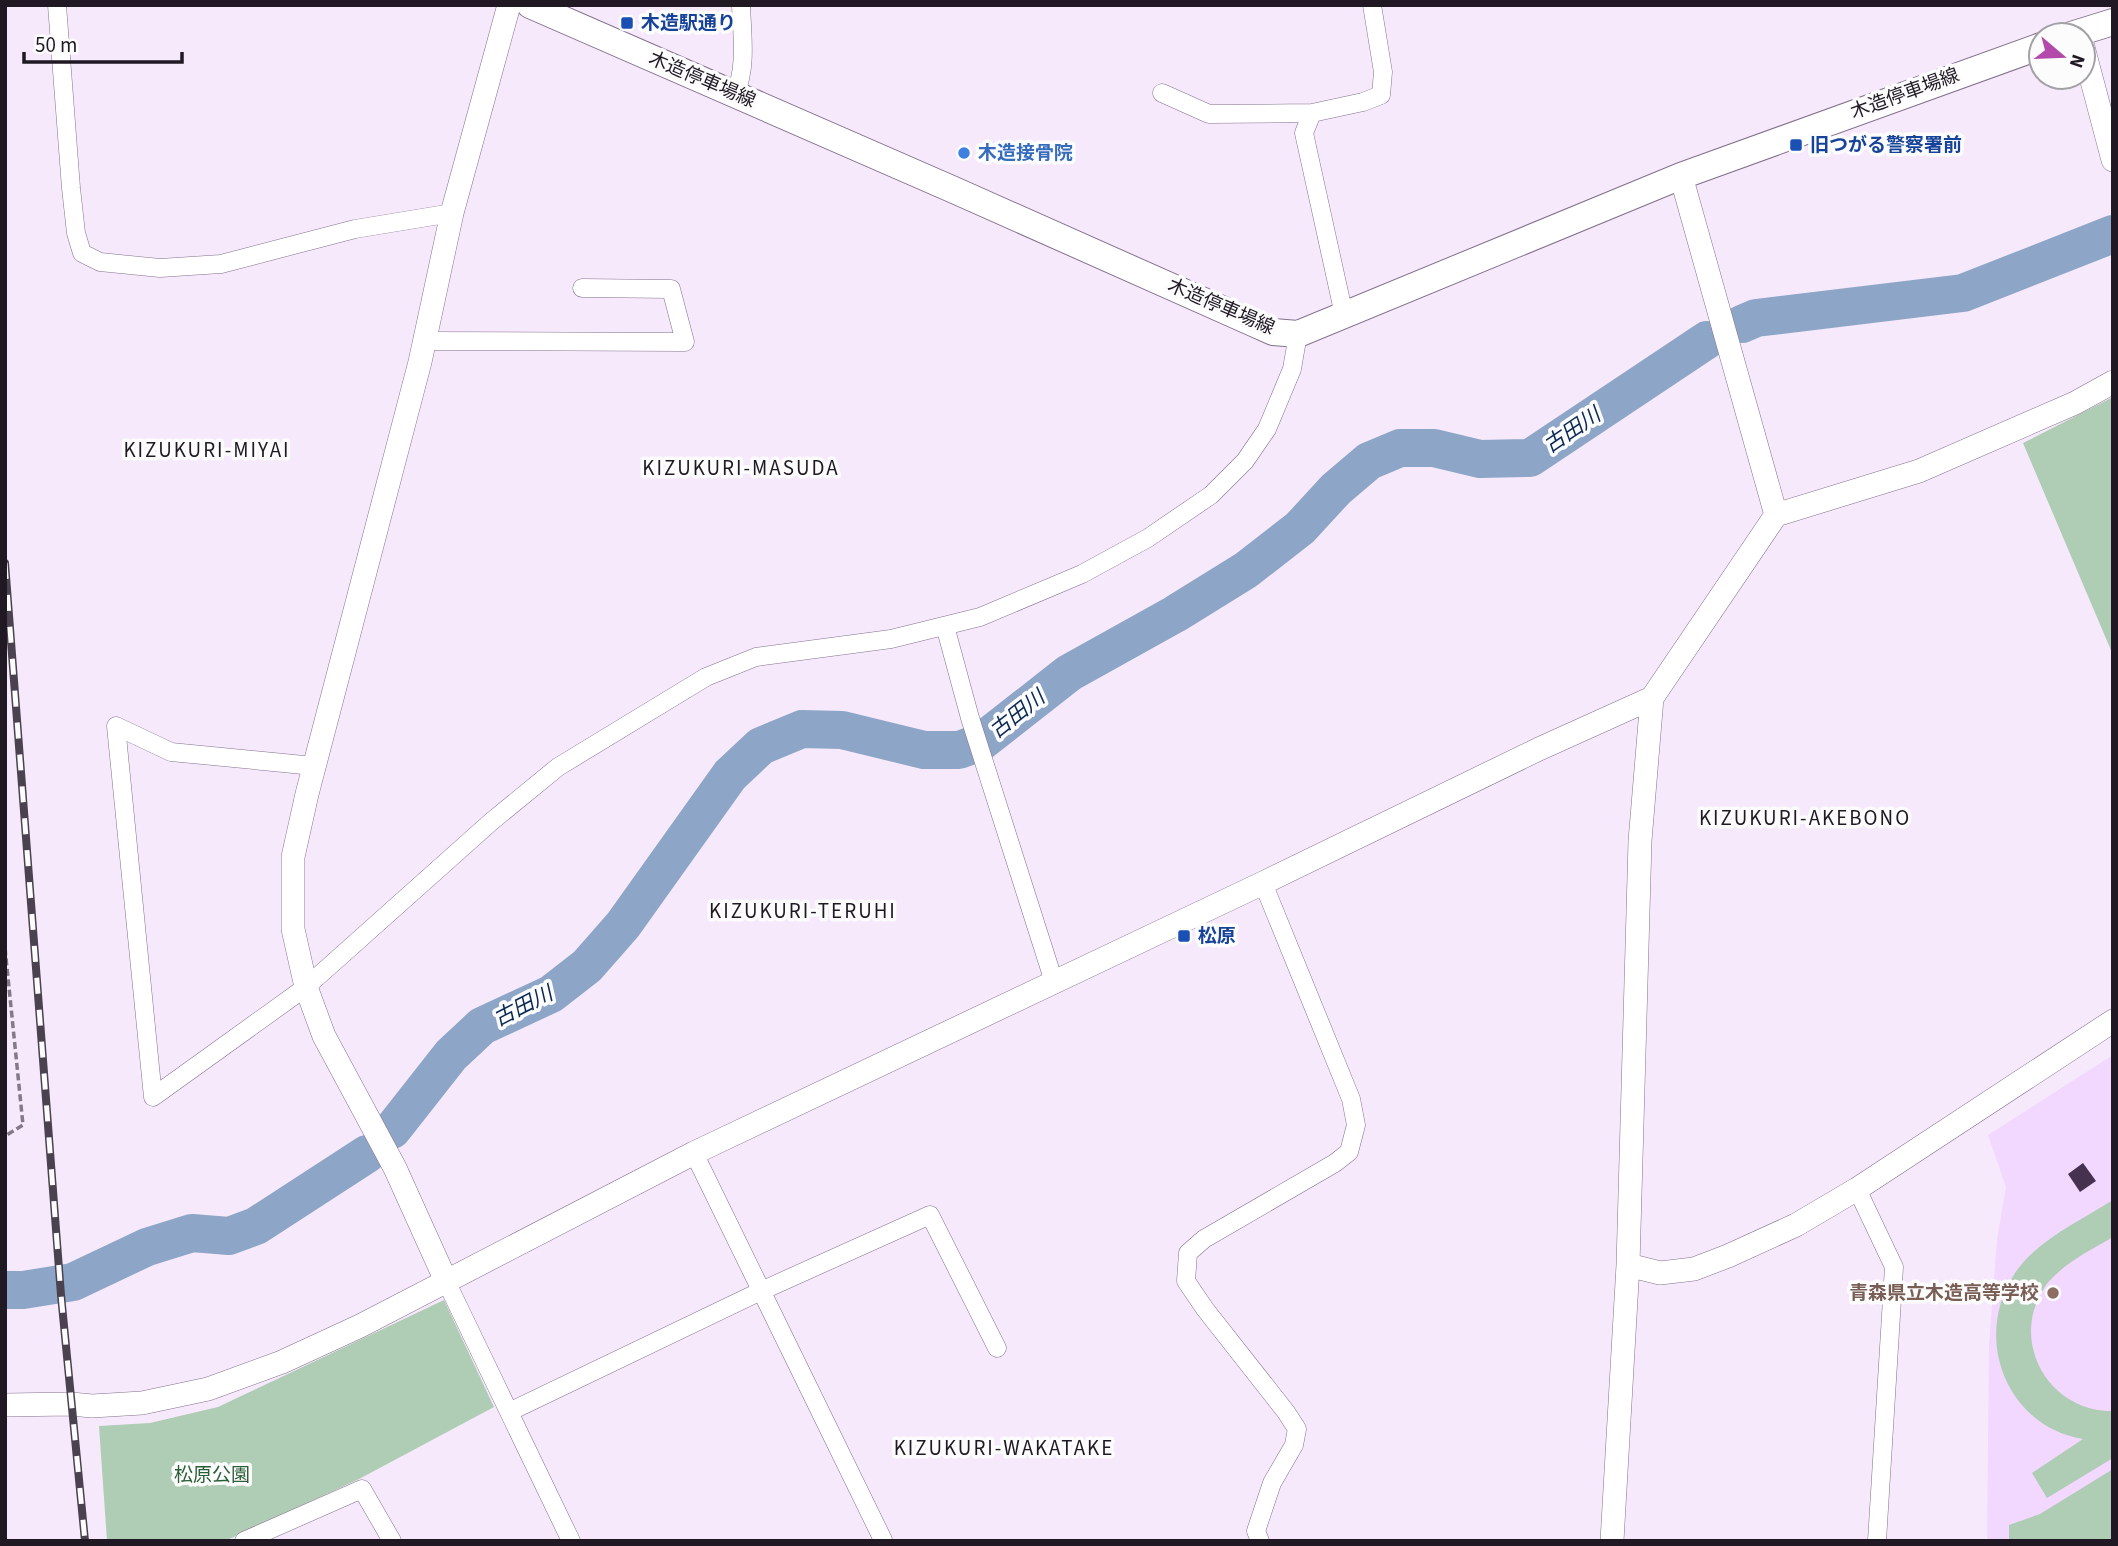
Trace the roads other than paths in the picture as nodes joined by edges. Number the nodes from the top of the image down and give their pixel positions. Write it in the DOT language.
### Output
graph roads {
  1 [pos="57,5"];
  2 [pos="509,5"];
  3 [pos="530,5"];
  4 [pos="741,5"];
  5 [pos="1372,5"];
  6 [pos="2027,51"];
  7 [pos="2093,91"];
  8 [pos="1162,93"];
  9 [pos="735,94"];
  10 [pos="1312,113"];
  11 [pos="2113,160"];
  12 [pos="1681,176"];
  13 [pos="452,213"];
  14 [pos="582,288"];
  15 [pos="1344,315"];
  16 [pos="1298,334"];
  17 [pos="424,341"];
  18 [pos="2113,382"];
  19 [pos="1776,515"];
  20 [pos="945,626"];
  21 [pos="1652,698"];
  22 [pos="314,766"];
  23 [pos="1263,883"];
  24 [pos="1054,982"];
  25 [pos="306,988"];
  26 [pos="2113,1021"];
  27 [pos="694,1153"];
  28 [pos="1857,1189"];
  29 [pos="1628,1265"];
  30 [pos="446,1281"];
  31 [pos="761,1291"];
  32 [pos="996,1348"];
  33 [pos="5,1405"];
  34 [pos="509,1412"];
  35 [pos="244,1541"];
  36 [pos="391,1541"];
  37 [pos="571,1541"];
  38 [pos="881,1541"];
  39 [pos="1260,1541"];
  40 [pos="1612,1541"];
  41 [pos="1877,1541"];
  1 -- 13 [label="street"];
  2 -- 13 [label="street"];
  3 -- 9 [label="main road, 木造停車場線"];
  4 -- 9 [label="street"];
  5 -- 10 [label="street"];
  6 -- 12 [label="main road, 木造停車場線"];
  7 -- 11 [label="street"];
  8 -- 10 [label="street"];
  9 -- 16 [label="main road, 木造停車場線"];
  10 -- 15 [label="street"];
  12 -- 15 [label="main road, 木造停車場線"];
  12 -- 19 [label="street"];
  13 -- 17 [label="street"];
  14 -- 17 [label="street"];
  15 -- 16 [label="main road, 木造停車場線"];
  16 -- 20 [label="street"];
  17 -- 22 [label="street"];
  18 -- 19 [label="street"];
  19 -- 21 [label="street"];
  20 -- 24 [label="street"];
  20 -- 25 [label="street"];
  21 -- 23 [label="street"];
  21 -- 29 [label="street"];
  22 -- 25 [label="street"];
  22 -- 25 [label="street"];
  23 -- 24 [label="street"];
  23 -- 39 [label="street"];
  24 -- 27 [label="street"];
  25 -- 30 [label="street"];
  26 -- 28 [label="street"];
  27 -- 30 [label="street"];
  27 -- 31 [label="street"];
  28 -- 29 [label="street"];
  28 -- 41 [label="street"];
  29 -- 40 [label="street"];
  30 -- 33 [label="street"];
  30 -- 34 [label="street"];
  31 -- 32 [label="street"];
  31 -- 34 [label="street"];
  31 -- 38 [label="street"];
  34 -- 37 [label="street"];
  35 -- 36 [label="street"];
}
